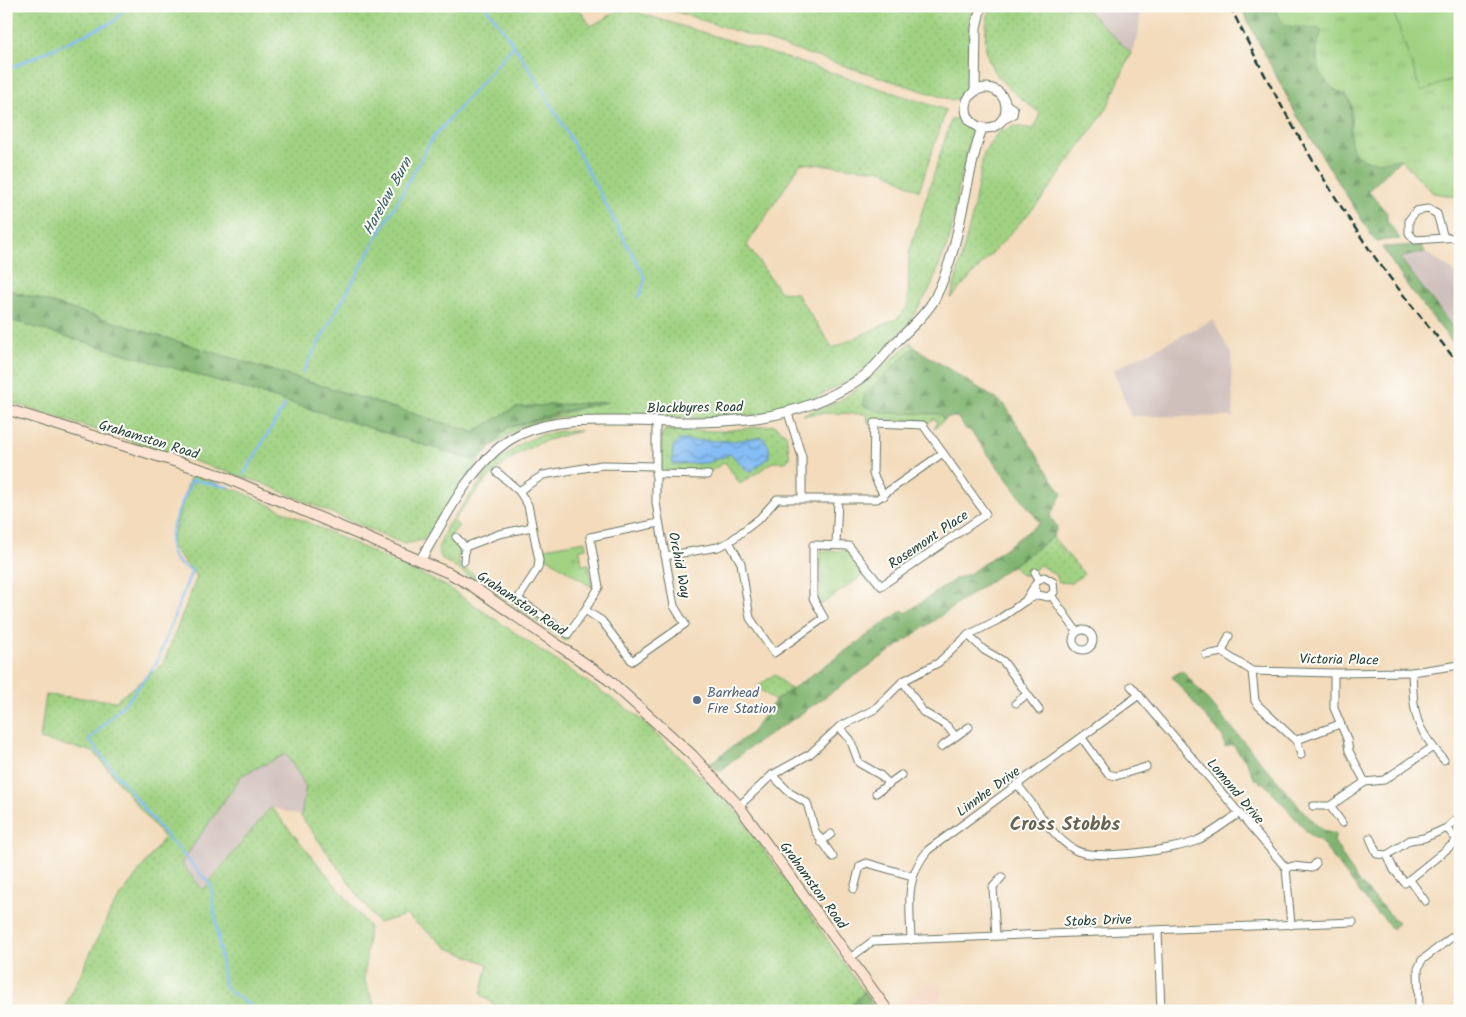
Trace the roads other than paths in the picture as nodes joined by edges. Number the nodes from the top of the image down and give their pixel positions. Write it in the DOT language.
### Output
graph roads {
  1 [pos="981,6"];
  2 [pos="975,90"];
  3 [pos="982,128"];
  4 [pos="1460,237"];
  5 [pos="1444,238"];
  6 [pos="6,409"];
  7 [pos="788,413"];
  8 [pos="656,421"];
  9 [pos="943,453"];
  10 [pos="655,470"];
  11 [pos="497,472"];
  12 [pos="708,475"];
  13 [pos="519,492"];
  14 [pos="884,496"];
  15 [pos="802,499"];
  16 [pos="838,500"];
  17 [pos="659,524"];
  18 [pos="532,527"];
  19 [pos="456,537"];
  20 [pos="729,542"];
  21 [pos="836,544"];
  22 [pos="465,547"];
  23 [pos="666,556"];
  24 [pos="420,561"];
  25 [pos="464,561"];
  26 [pos="1035,572"];
  27 [pos="1039,579"];
  28 [pos="1034,586"];
  29 [pos="1038,595"];
  30 [pos="1051,595"];
  31 [pos="1024,601"];
  32 [pos="585,610"];
  33 [pos="1077,632"];
  34 [pos="968,635"];
  35 [pos="1229,636"];
  36 [pos="1222,652"];
  37 [pos="1206,655"];
  38 [pos="1460,665"];
  39 [pos="1252,671"];
  40 [pos="1412,672"];
  41 [pos="1334,673"];
  42 [pos="903,682"];
  43 [pos="1131,686"];
  44 [pos="1027,694"];
  45 [pos="1139,695"];
  46 [pos="1016,703"];
  47 [pos="1039,710"];
  48 [pos="1340,724"];
  49 [pos="839,727"];
  50 [pos="969,727"];
  51 [pos="955,736"];
  52 [pos="1082,738"];
  53 [pos="1297,740"];
  54 [pos="941,746"];
  55 [pos="1433,747"];
  56 [pos="1301,755"];
  57 [pos="1444,760"];
  58 [pos="1146,767"];
  59 [pos="772,775"];
  60 [pos="901,775"];
  61 [pos="1365,782"];
  62 [pos="889,784"];
  63 [pos="1018,784"];
  64 [pos="876,794"];
  65 [pos="739,806"];
  66 [pos="1313,806"];
  67 [pos="1330,806"];
  68 [pos="1238,814"];
  69 [pos="1460,816"];
  70 [pos="1342,823"];
  71 [pos="1447,828"];
  72 [pos="831,834"];
  73 [pos="1370,838"];
  74 [pos="821,842"];
  75 [pos="1458,842"];
  76 [pos="1387,854"];
  77 [pos="833,857"];
  78 [pos="1316,863"];
  79 [pos="1286,868"];
  80 [pos="912,876"];
  81 [pos="1002,876"];
  82 [pos="1410,880"];
  83 [pos="854,889"];
  84 [pos="1425,901"];
  85 [pos="1353,922"];
  86 [pos="1292,925"];
  87 [pos="1158,931"];
  88 [pos="1460,931"];
  89 [pos="996,936"];
  90 [pos="912,940"];
  91 [pos="850,958"];
  92 [pos="888,1011"];
  93 [pos="1160,1011"];
  94 [pos="1419,1011"];
  1 -- 2 [label="street"];
  2 -- 3 [label="street"];
  2 -- 3 [label="street"];
  3 -- 7 [label="street, Blackbyres Road"];
  4 -- 5 [label="street"];
  5 -- 5 [label="street"];
  6 -- 24 [label="main road, Grahamston Road"];
  7 -- 8 [label="street, Blackbyres Road"];
  7 -- 15 [label="street"];
  8 -- 10 [label="street, Orchid Way"];
  8 -- 24 [label="street, Blackbyres Road"];
  9 -- 14 [label="street"];
  9 -- 14 [label="street"];
  9 -- 21 [label="street, Rosemont Place"];
  10 -- 12 [label="street"];
  10 -- 13 [label="street"];
  10 -- 17 [label="street, Orchid Way"];
  11 -- 13 [label="street"];
  13 -- 18 [label="street"];
  14 -- 16 [label="street"];
  15 -- 16 [label="street"];
  15 -- 20 [label="street"];
  16 -- 21 [label="street"];
  17 -- 23 [label="street, Orchid Way"];
  17 -- 32 [label="street"];
  18 -- 22 [label="street"];
  18 -- 32 [label="street"];
  19 -- 22 [label="street"];
  20 -- 21 [label="street"];
  20 -- 23 [label="street"];
  22 -- 25 [label="street"];
  23 -- 32 [label="street, Orchid Way"];
  24 -- 65 [label="main road, Grahamston Road"];
  26 -- 27 [label="street"];
  27 -- 28 [label="street"];
  27 -- 30 [label="street"];
  28 -- 29 [label="street"];
  28 -- 31 [label="street"];
  29 -- 30 [label="street"];
  29 -- 31 [label="street"];
  30 -- 33 [label="street"];
  31 -- 34 [label="street"];
  34 -- 42 [label="street"];
  34 -- 44 [label="street"];
  35 -- 36 [label="street"];
  36 -- 37 [label="street"];
  36 -- 39 [label="street"];
  38 -- 40 [label="street, Victoria Place"];
  39 -- 41 [label="street, Victoria Place"];
  39 -- 53 [label="street"];
  40 -- 41 [label="street, Victoria Place"];
  40 -- 55 [label="street"];
  41 -- 48 [label="street"];
  42 -- 49 [label="street"];
  42 -- 51 [label="street"];
  43 -- 45 [label="street, Lomond Drive"];
  44 -- 46 [label="street"];
  44 -- 47 [label="street"];
  45 -- 52 [label="street, Linnhe Drive"];
  45 -- 68 [label="street, Lomond Drive"];
  48 -- 53 [label="street"];
  48 -- 61 [label="street"];
  49 -- 59 [label="street"];
  49 -- 62 [label="street"];
  50 -- 51 [label="street"];
  51 -- 54 [label="street"];
  52 -- 58 [label="street"];
  52 -- 63 [label="street, Linnhe Drive"];
  53 -- 56 [label="street"];
  55 -- 57 [label="street"];
  55 -- 61 [label="street"];
  59 -- 65 [label="street"];
  59 -- 74 [label="street"];
  60 -- 62 [label="street"];
  61 -- 67 [label="street"];
  62 -- 64 [label="street"];
  63 -- 68 [label="street"];
  63 -- 80 [label="street, Linnhe Drive"];
  65 -- 91 [label="main road, Grahamston Road"];
  66 -- 67 [label="street"];
  67 -- 70 [label="street"];
  68 -- 79 [label="street, Lomond Drive"];
  69 -- 71 [label="street"];
  71 -- 75 [label="street"];
  71 -- 76 [label="street"];
  72 -- 74 [label="street"];
  73 -- 76 [label="street"];
  74 -- 77 [label="street"];
  75 -- 82 [label="street"];
  76 -- 82 [label="street"];
  78 -- 79 [label="street"];
  79 -- 86 [label="street"];
  80 -- 83 [label="street"];
  80 -- 90 [label="street, Linnhe Drive"];
  81 -- 89 [label="street"];
  82 -- 84 [label="street"];
  85 -- 86 [label="street, Stobs Drive"];
  86 -- 87 [label="street, Stobs Drive"];
  87 -- 89 [label="street, Stobs Drive"];
  87 -- 93 [label="street"];
  88 -- 94 [label="street"];
  89 -- 90 [label="street, Stobs Drive"];
  90 -- 91 [label="street, Stobs Drive"];
  91 -- 92 [label="main road, Grahamston Road"];
}
